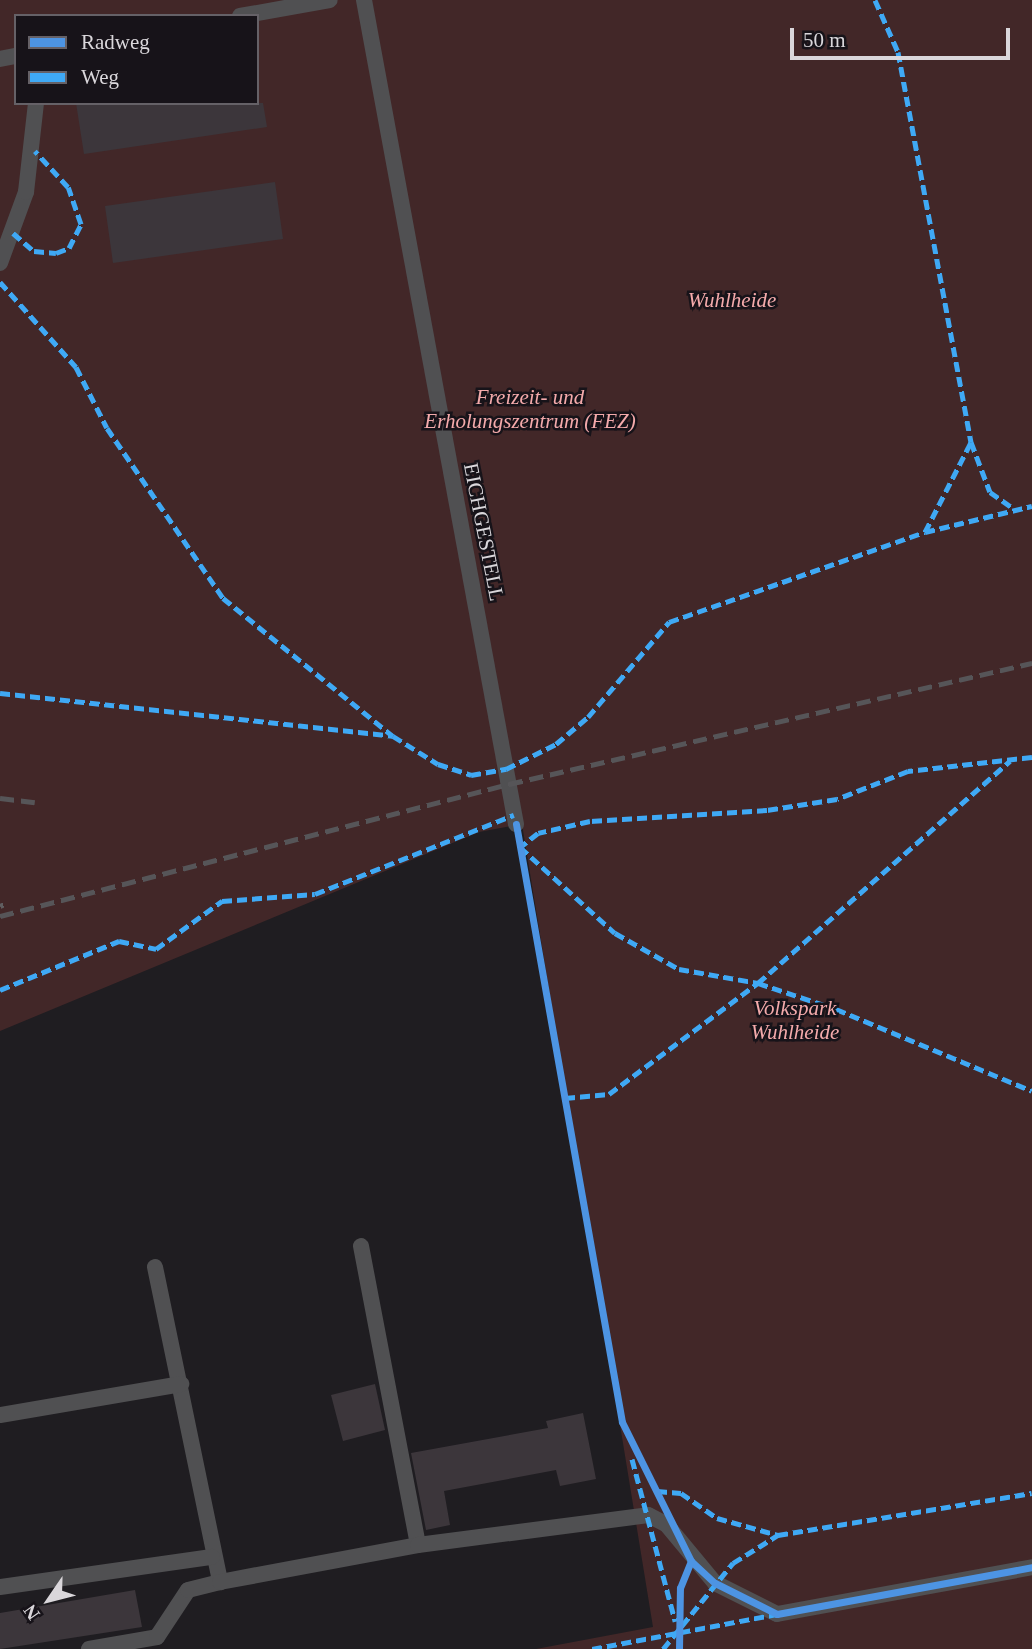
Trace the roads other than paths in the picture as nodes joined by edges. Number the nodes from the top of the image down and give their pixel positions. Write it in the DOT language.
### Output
graph roads {
  1 [pos="330,0"];
  2 [pos="364,0"];
  3 [pos="251,14"];
  4 [pos="36,105"];
  5 [pos="0,263"];
  6 [pos="516,824"];
  7 [pos="361,1246"];
  8 [pos="155,1266"];
  9 [pos="181,1384"];
  10 [pos="0,1415"];
  11 [pos="418,1545"];
  12 [pos="212,1557"];
  13 [pos="1032,1567"];
  14 [pos="220,1582"];
  15 [pos="0,1587"];
  16 [pos="89,1649"];
  1 -- 3 [label="lane"];
  2 -- 6 [label="lane, EICHGESTELL"];
  4 -- 5 [label="lane"];
  7 -- 11 [label="lane"];
  8 -- 9 [label="lane"];
  9 -- 10 [label="lane"];
  9 -- 12 [label="lane"];
  11 -- 13 [label="lane"];
  11 -- 14 [label="lane"];
  12 -- 14 [label="lane"];
  12 -- 15 [label="lane"];
  14 -- 16 [label="lane"];
}
